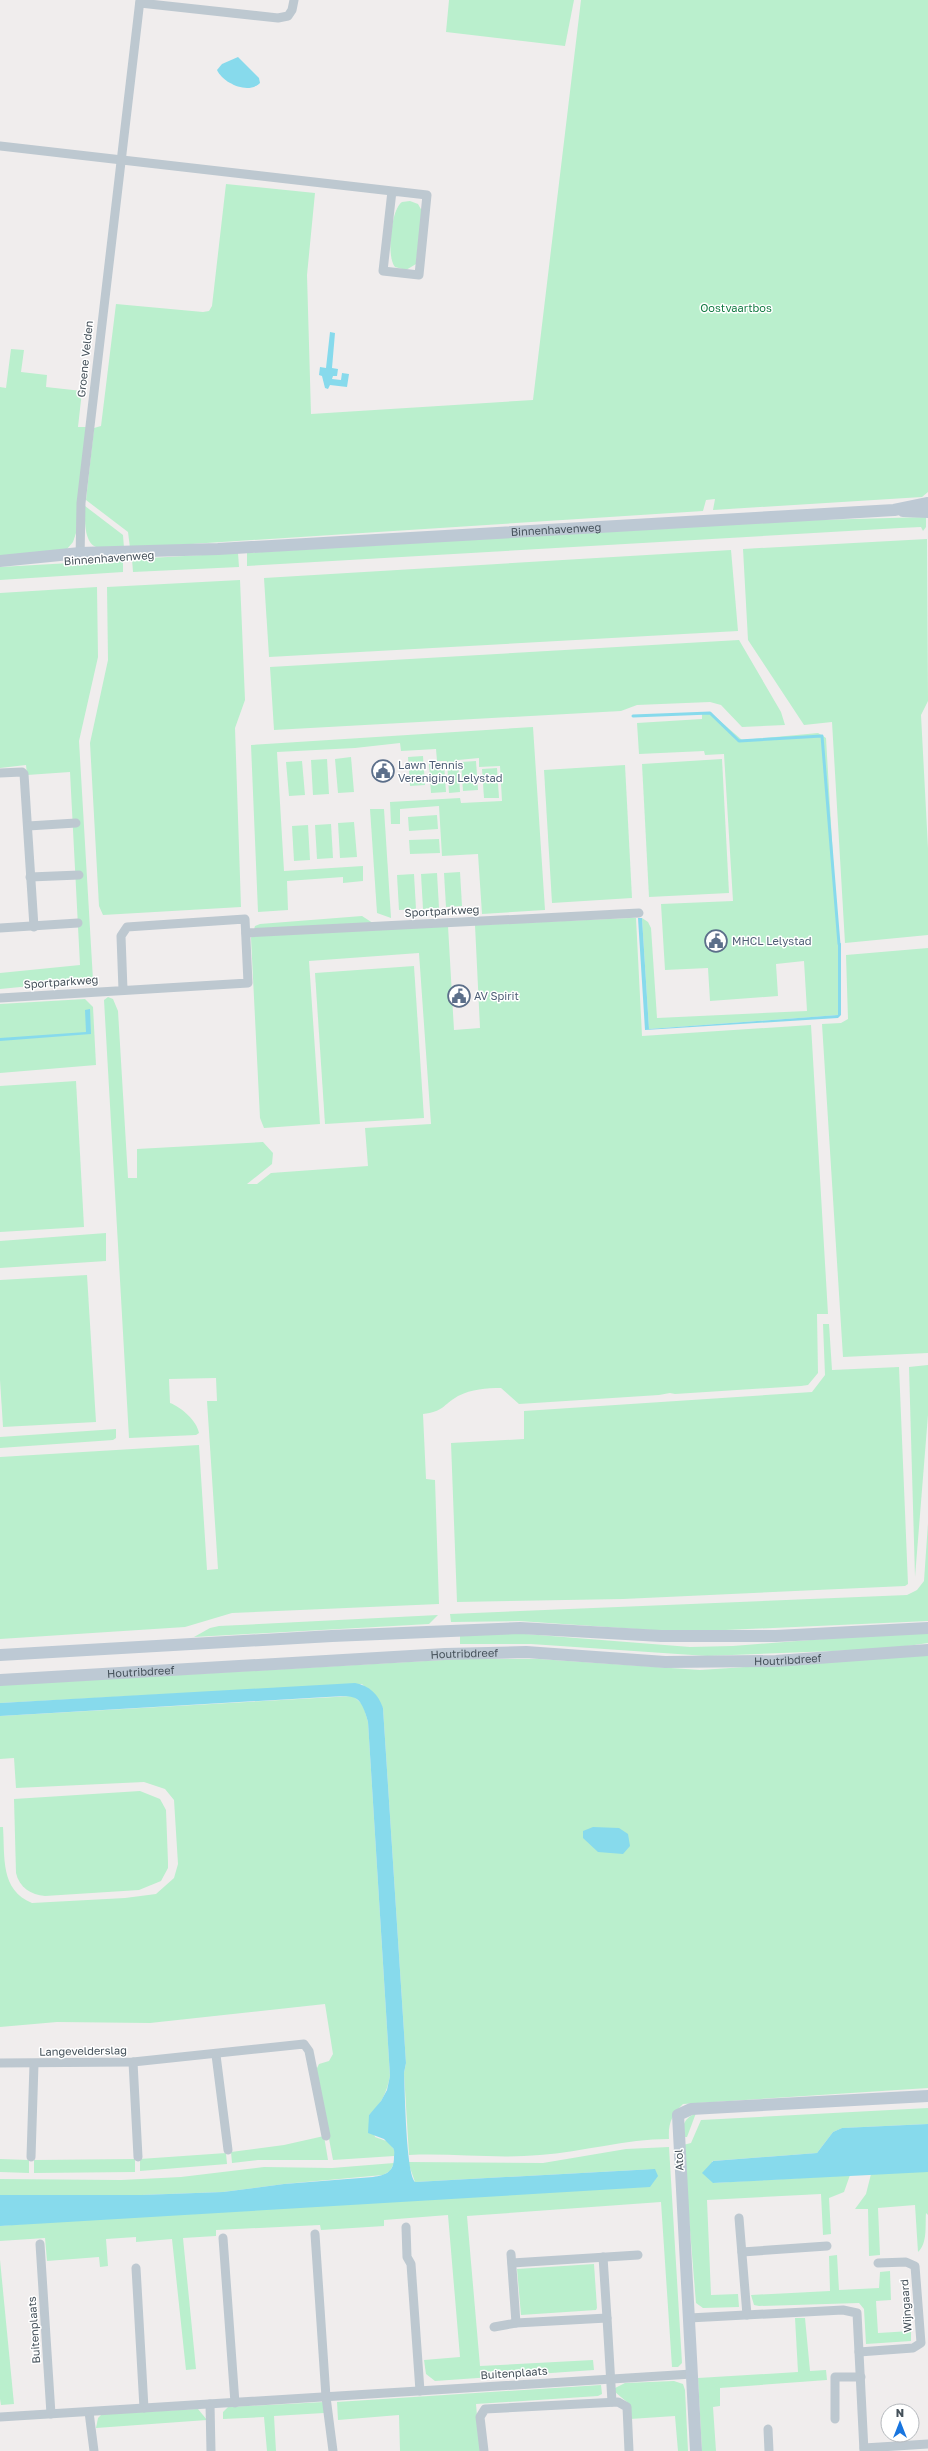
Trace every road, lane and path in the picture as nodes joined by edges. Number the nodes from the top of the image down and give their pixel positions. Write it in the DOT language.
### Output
graph roads {
  1 [pos="294,0"];
  2 [pos="140,2"];
  3 [pos="0,146"];
  4 [pos="120,160"];
  5 [pos="392,191"];
  6 [pos="928,503"];
  7 [pos="894,510"];
  8 [pos="928,512"];
  9 [pos="80,557"];
  10 [pos="0,562"];
  11 [pos="0,773"];
  12 [pos="76,823"];
  13 [pos="28,826"];
  14 [pos="79,875"];
  15 [pos="30,877"];
  16 [pos="639,913"];
  17 [pos="78,923"];
  18 [pos="34,927"];
  19 [pos="0,928"];
  20 [pos="246,933"];
  21 [pos="123,990"];
  22 [pos="0,998"];
  23 [pos="928,1628"];
  24 [pos="928,1650"];
  25 [pos="0,1655"];
  26 [pos="0,1680"];
  27 [pos="216,2055"];
  28 [pos="133,2062"];
  29 [pos="0,2063"];
  30 [pos="34,2064"];
  31 [pos="926,2095"];
  32 [pos="326,2136"];
  33 [pos="228,2150"];
  34 [pos="31,2157"];
  35 [pos="138,2157"];
  36 [pos="739,2218"];
  37 [pos="406,2227"];
  38 [pos="315,2234"];
  39 [pos="223,2238"];
  40 [pos="40,2244"];
  41 [pos="827,2246"];
  42 [pos="742,2252"];
  43 [pos="638,2255"];
  44 [pos="603,2258"];
  45 [pos="878,2263"];
  46 [pos="136,2268"];
  47 [pos="746,2314"];
  48 [pos="606,2318"];
  49 [pos="689,2318"];
  50 [pos="516,2323"];
  51 [pos="494,2326"];
  52 [pos="859,2352"];
  53 [pos="692,2374"];
  54 [pos="861,2377"];
  55 [pos="610,2379"];
  56 [pos="420,2391"];
  57 [pos="326,2397"];
  58 [pos="612,2402"];
  59 [pos="235,2403"];
  60 [pos="210,2404"];
  61 [pos="144,2408"];
  62 [pos="89,2412"];
  63 [pos="51,2414"];
  64 [pos="0,2417"];
  65 [pos="835,2419"];
  66 [pos="768,2428"];
  67 [pos="928,2444"];
  68 [pos="864,2450"];
  69 [pos="94,2451"];
  70 [pos="211,2451"];
  71 [pos="333,2451"];
  72 [pos="484,2451"];
  73 [pos="629,2451"];
  74 [pos="696,2451"];
  75 [pos="769,2451"];
  1 -- 2 [label="street, Groene Velden"];
  2 -- 4 [label="street, Groene Velden"];
  3 -- 4 [label="street"];
  4 -- 5 [label="street"];
  4 -- 9 [label="street, Groene Velden"];
  5 -- 5 [label="street"];
  6 -- 7 [label="main road, Binnenhavenweg"];
  7 -- 8 [label="main road, Binnenhavenweg"];
  7 -- 9 [label="main road, Binnenhavenweg"];
  9 -- 10 [label="main road, Binnenhavenweg"];
  11 -- 13 [label="street"];
  12 -- 13 [label="street"];
  13 -- 15 [label="street"];
  14 -- 15 [label="street"];
  15 -- 18 [label="street"];
  16 -- 20 [label="street, Sportparkweg"];
  17 -- 18 [label="street"];
  18 -- 19 [label="street"];
  20 -- 21 [label="street, Sportparkweg"];
  20 -- 21 [label="street"];
  21 -- 22 [label="street, Sportparkweg"];
  23 -- 25 [label="main road, Houtribdreef"];
  24 -- 26 [label="main road, Houtribdreef"];
  27 -- 28 [label="street, Langevelderslag"];
  27 -- 32 [label="street, Langevelderslag"];
  27 -- 33 [label="street"];
  28 -- 30 [label="street, Langevelderslag"];
  28 -- 35 [label="street, Langevelderslag"];
  29 -- 30 [label="street, Langevelderslag"];
  30 -- 34 [label="street, Langevelderslag"];
  31 -- 49 [label="main road, Atol"];
  36 -- 42 [label="street"];
  37 -- 56 [label="street"];
  38 -- 57 [label="street"];
  39 -- 59 [label="street"];
  40 -- 63 [label="street, Buitenplaats"];
  41 -- 42 [label="street"];
  42 -- 47 [label="street"];
  43 -- 44 [label="street"];
  44 -- 48 [label="street"];
  44 -- 50 [label="street"];
  45 -- 52 [label="street, Wijngaard"];
  46 -- 61 [label="street"];
  47 -- 49 [label="street"];
  47 -- 52 [label="street"];
  48 -- 50 [label="street"];
  48 -- 55 [label="street"];
  49 -- 53 [label="main road, Atol"];
  50 -- 51 [label="street"];
  52 -- 54 [label="street"];
  53 -- 55 [label="street, Buitenplaats"];
  53 -- 74 [label="main road, Atol"];
  54 -- 65 [label="street"];
  54 -- 68 [label="street"];
  55 -- 56 [label="street, Buitenplaats"];
  55 -- 58 [label="street"];
  56 -- 57 [label="street, Buitenplaats"];
  57 -- 59 [label="street, Buitenplaats"];
  57 -- 71 [label="street"];
  58 -- 72 [label="street"];
  58 -- 73 [label="street"];
  59 -- 60 [label="street, Buitenplaats"];
  60 -- 61 [label="street, Buitenplaats"];
  60 -- 70 [label="street"];
  61 -- 62 [label="street, Buitenplaats"];
  62 -- 63 [label="street, Buitenplaats"];
  62 -- 69 [label="street"];
  63 -- 64 [label="street, Buitenplaats"];
  66 -- 75 [label="street"];
  67 -- 68 [label="street"];
}
